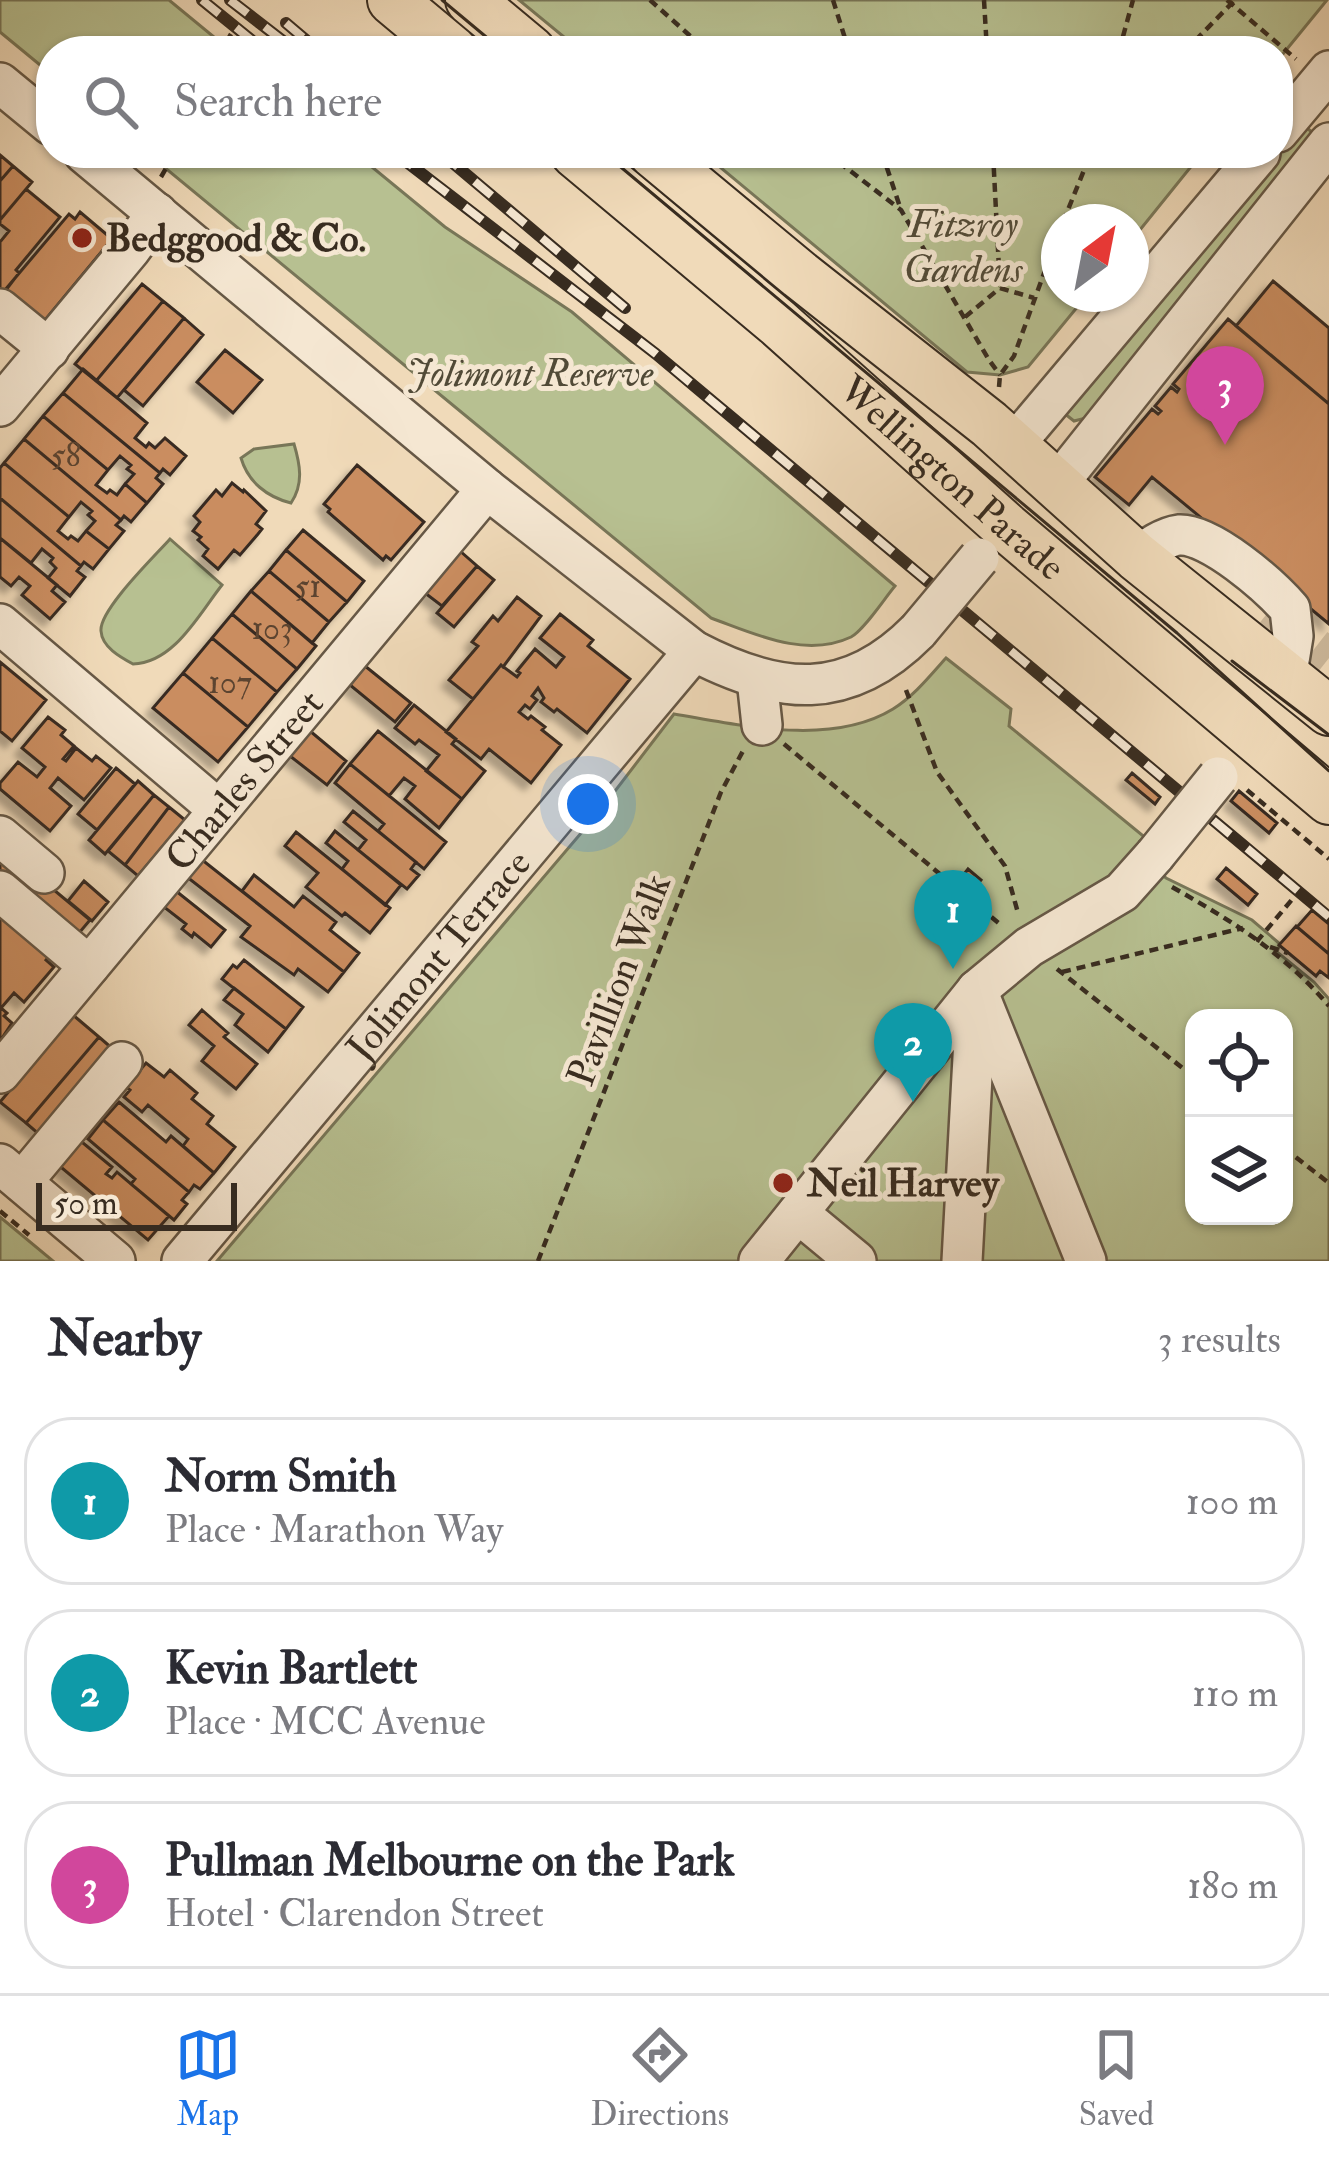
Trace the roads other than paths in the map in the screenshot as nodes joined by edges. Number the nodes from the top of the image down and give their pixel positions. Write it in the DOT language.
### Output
graph roads {
  1 [pos="392,0"];
  2 [pos="470,0"];
  3 [pos="435,36"];
  4 [pos="513,36"];
  5 [pos="1327,78"];
  6 [pos="0,82"];
  7 [pos="36,112"];
  8 [pos="1293,115"];
  9 [pos="1329,142"];
  10 [pos="102,168"];
  11 [pos="593,168"];
  12 [pos="670,168"];
  13 [pos="1247,168"];
  14 [pos="157,213"];
  15 [pos="0,309"];
  16 [pos="49,349"];
  17 [pos="0,406"];
  18 [pos="1013,446"];
  19 [pos="1057,486"];
  20 [pos="487,489"];
  21 [pos="1179,536"];
  22 [pos="993,542"];
  23 [pos="1136,557"];
  24 [pos="1269,611"];
  25 [pos="0,624"];
  26 [pos="694,651"];
  27 [pos="757,679"];
  28 [pos="1286,679"];
  29 [pos="1329,711"];
  30 [pos="761,725"];
  31 [pos="1227,767"];
  32 [pos="1329,800"];
  33 [pos="219,810"];
  34 [pos="0,836"];
  35 [pos="44,873"];
  36 [pos="0,891"];
  37 [pos="89,966"];
  38 [pos="977,990"];
  39 [pos="122,1062"];
  40 [pos="0,1073"];
  41 [pos="7,1186"];
  42 [pos="798,1213"];
  43 [pos="116,1261"];
  44 [pos="182,1261"];
  45 [pos="759,1261"];
  46 [pos="856,1261"];
  47 [pos="962,1261"];
  48 [pos="1086,1261"];
  1 -- 3 [label="main road"];
  2 -- 4 [label="main road"];
  5 -- 8 [label="street"];
  6 -- 7 [label="street"];
  9 -- 19 [label="street"];
  10 -- 14 [label="street"];
  11 -- 22 [label="main road, Wellington Parade"];
  12 -- 18 [label="main road, Wellington Parade"];
  13 -- 18 [label="street"];
  14 -- 16 [label="street"];
  14 -- 20 [label="street"];
  15 -- 16 [label="street"];
  16 -- 17 [label="street"];
  18 -- 19 [label="main road, Wellington Parade"];
  18 -- 22 [label="main road"];
  19 -- 22 [label="main road"];
  19 -- 23 [label="main road, Wellington Parade"];
  20 -- 26 [label="street"];
  20 -- 33 [label="street, Charles Street"];
  21 -- 23 [label="street"];
  21 -- 24 [label="street"];
  21 -- 28 [label="street"];
  22 -- 27 [label="street, bridge"];
  22 -- 32 [label="main road, Wellington Parade"];
  23 -- 28 [label="main road, Wellington Parade"];
  25 -- 33 [label="street"];
  26 -- 27 [label="street"];
  26 -- 44 [label="street, Jolimont Terrace"];
  27 -- 30 [label="street"];
  28 -- 29 [label="main road, Wellington Parade"];
  31 -- 38 [label="street, bridge"];
  33 -- 37 [label="street, Charles Street"];
  34 -- 35 [label="street"];
  36 -- 37 [label="street"];
  37 -- 40 [label="street, Charles Street"];
  38 -- 42 [label="street"];
  38 -- 47 [label="street"];
  38 -- 48 [label="street"];
  39 -- 41 [label="street"];
  41 -- 43 [label="street"];
  42 -- 45 [label="street"];
  42 -- 46 [label="street"];
}
